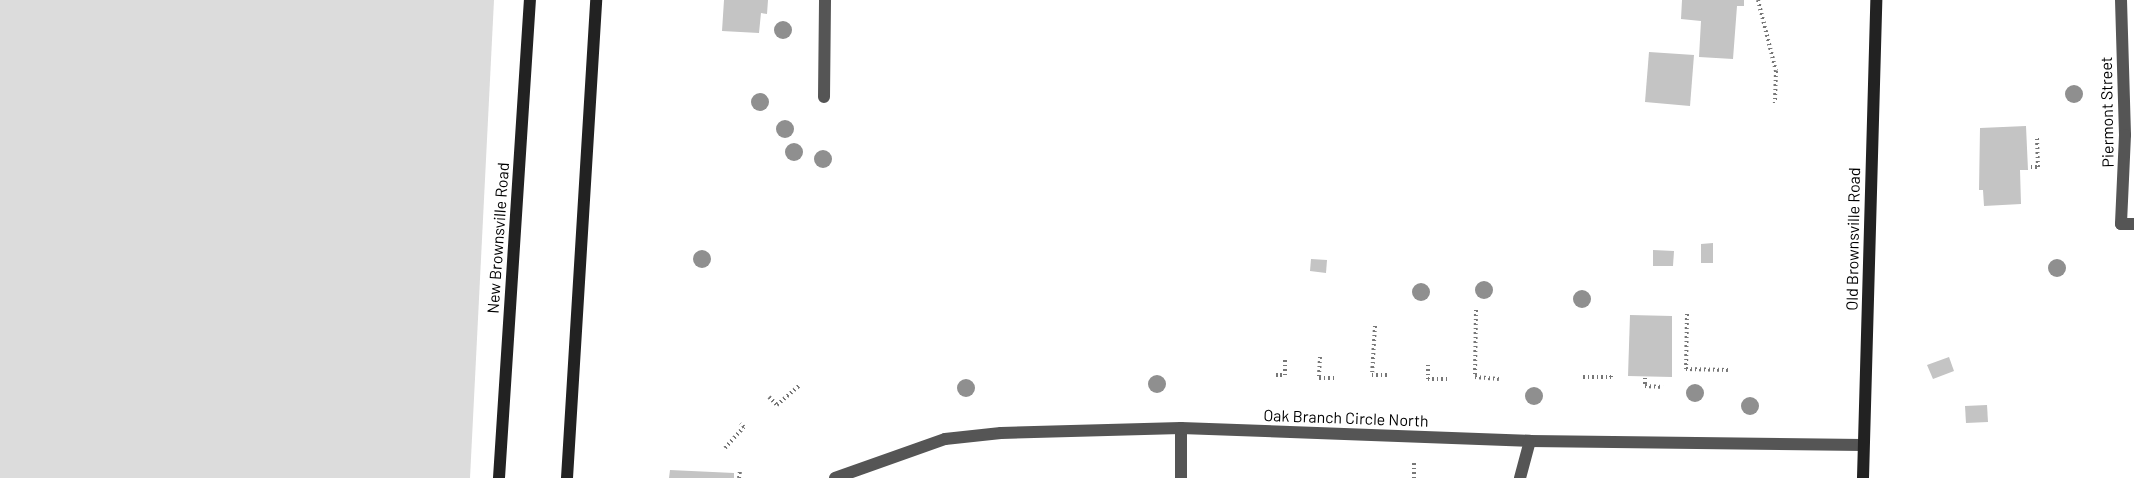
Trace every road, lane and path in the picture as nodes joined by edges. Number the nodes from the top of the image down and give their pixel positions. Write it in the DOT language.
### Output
graph roads {
  1 [pos="530,0"];
  2 [pos="596,0"];
  3 [pos="825,0"];
  4 [pos="1758,0"];
  5 [pos="1876,0"];
  6 [pos="2121,0"];
  7 [pos="824,97"];
  8 [pos="1775,103"];
  9 [pos="2037,138"];
  10 [pos="2031,167"];
  11 [pos="2134,224"];
  12 [pos="1476,310"];
  13 [pos="1687,314"];
  14 [pos="1376,326"];
  15 [pos="1320,357"];
  16 [pos="1285,360"];
  17 [pos="1428,365"];
  18 [pos="1728,370"];
  19 [pos="1611,373"];
  20 [pos="1276,375"];
  21 [pos="1387,375"];
  22 [pos="1583,377"];
  23 [pos="1337,378"];
  24 [pos="1499,378"];
  25 [pos="1645,378"];
  26 [pos="1447,379"];
  27 [pos="800,385"];
  28 [pos="1663,387"];
  29 [pos="768,397"];
  30 [pos="740,424"];
  31 [pos="1181,428"];
  32 [pos="1530,441"];
  33 [pos="1863,445"];
  34 [pos="725,448"];
  35 [pos="1414,463"];
  36 [pos="740,471"];
  37 [pos="499,478"];
  38 [pos="567,478"];
  39 [pos="739,478"];
  40 [pos="835,478"];
  41 [pos="1181,478"];
  42 [pos="1414,478"];
  43 [pos="1520,478"];
  44 [pos="1863,478"];
  1 -- 37 [label="main road, New Brownsville Road"];
  2 -- 38 [label="main road"];
  3 -- 7 [label="street"];
  4 -- 8 [label="path"];
  5 -- 33 [label="main road, Old Brownsville Road"];
  6 -- 11 [label="street, Piermont Street"];
  9 -- 10 [label="path"];
  12 -- 24 [label="path"];
  13 -- 18 [label="path"];
  14 -- 21 [label="path"];
  15 -- 23 [label="path"];
  16 -- 20 [label="path"];
  17 -- 26 [label="path"];
  19 -- 22 [label="path"];
  25 -- 28 [label="path"];
  27 -- 29 [label="path"];
  30 -- 34 [label="path"];
  31 -- 32 [label="street, Oak Branch Circle North"];
  31 -- 40 [label="street, Oak Branch Circle North"];
  31 -- 41 [label="street"];
  32 -- 33 [label="street, Oak Branch Circle North"];
  32 -- 43 [label="street"];
  33 -- 44 [label="main road, Old Brownsville Road"];
  35 -- 42 [label="path"];
  36 -- 39 [label="path"];
}
